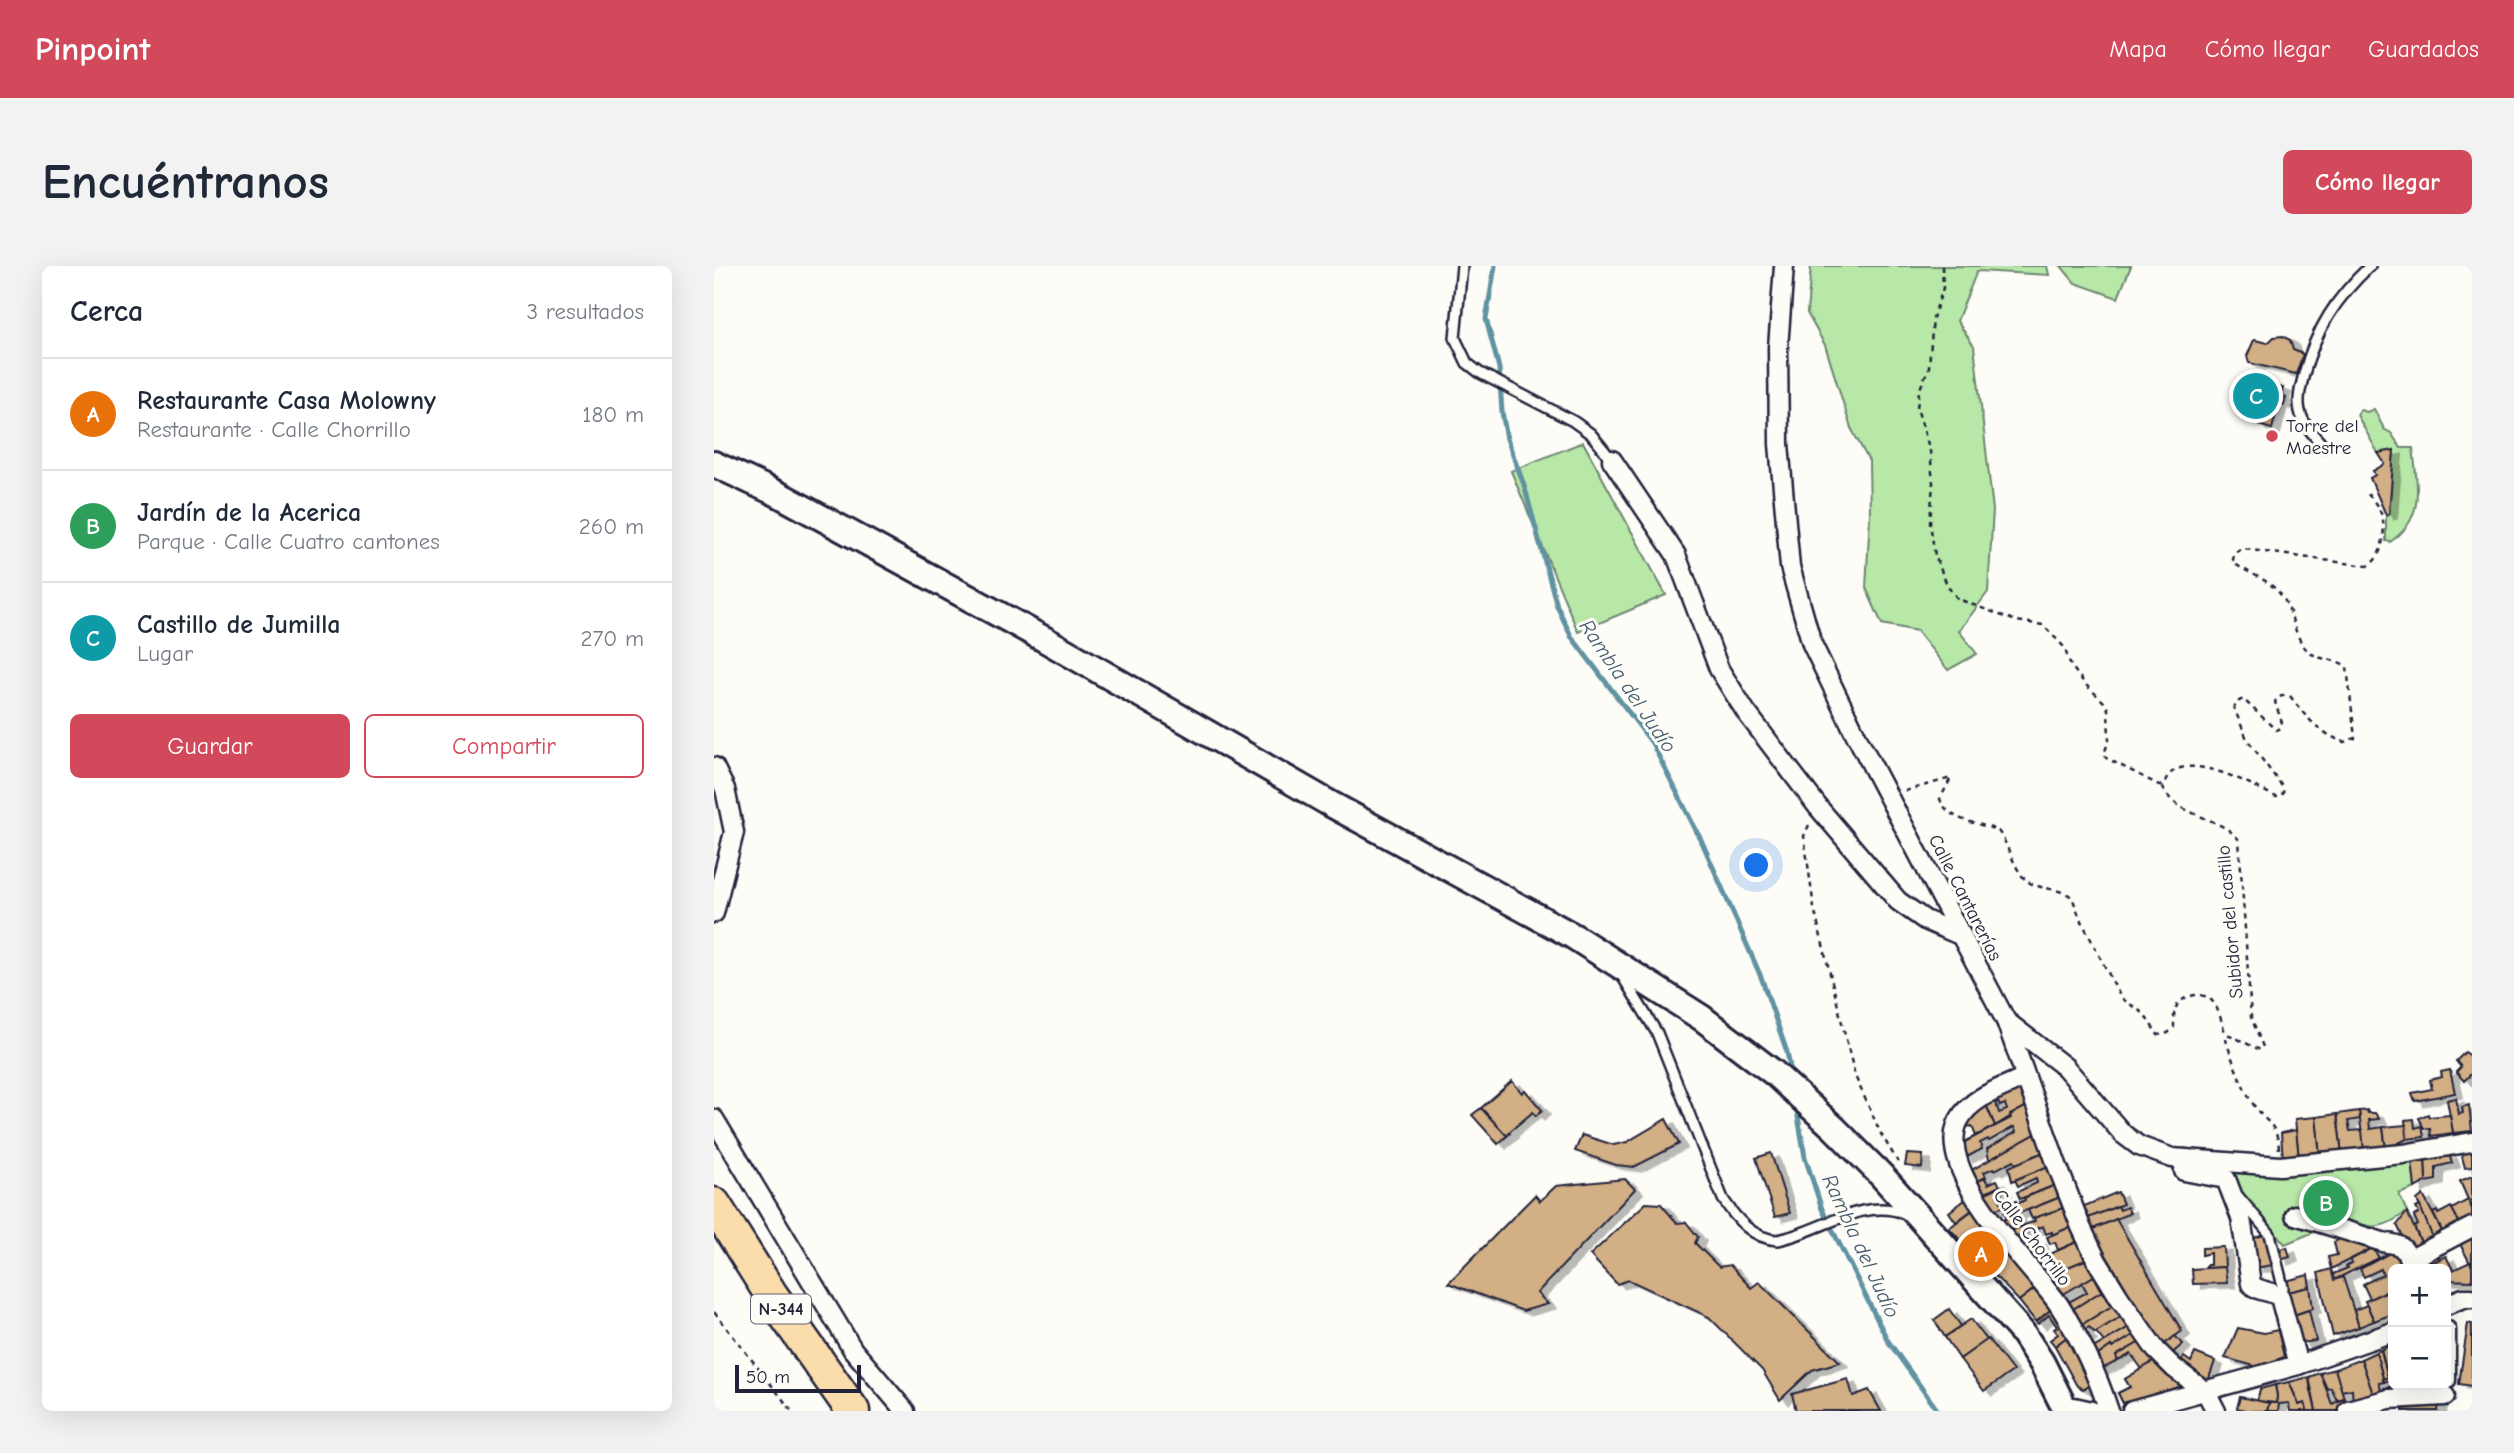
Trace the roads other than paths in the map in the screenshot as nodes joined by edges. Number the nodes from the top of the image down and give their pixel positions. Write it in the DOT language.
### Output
graph roads {
  1 [pos="1462,266"];
  2 [pos="1784,266"];
  3 [pos="2370,266"];
  4 [pos="2324,447"];
  5 [pos="714,451"];
  6 [pos="1612,460"];
  7 [pos="714,464"];
  8 [pos="780,495"];
  9 [pos="714,767"];
  10 [pos="714,913"];
  11 [pos="1962,936"];
  12 [pos="1604,955"];
  13 [pos="2006,1021"];
  14 [pos="2025,1077"];
  15 [pos="714,1119"];
  16 [pos="2472,1142"];
  17 [pos="2185,1159"];
  18 [pos="2226,1179"];
  19 [pos="714,1204"];
  20 [pos="2295,1215"];
  21 [pos="1926,1225"];
  22 [pos="2472,1227"];
  23 [pos="2411,1264"];
  24 [pos="2413,1264"];
  25 [pos="2472,1298"];
  26 [pos="2282,1302"];
  27 [pos="2451,1303"];
  28 [pos="2388,1334"];
  29 [pos="2298,1365"];
  30 [pos="2206,1392"];
  31 [pos="2445,1393"];
  32 [pos="2066,1410"];
  33 [pos="2348,1410"];
  34 [pos="853,1411"];
  35 [pos="905,1411"];
  36 [pos="2092,1411"];
  37 [pos="2109,1411"];
  38 [pos="2132,1411"];
  39 [pos="2216,1411"];
  1 -- 6 [label="lane"];
  2 -- 11 [label="street, Calle Cantarerías"];
  3 -- 4 [label="lane"];
  5 -- 8 [label="main road"];
  6 -- 11 [label="street"];
  7 -- 8 [label="main road"];
  8 -- 12 [label="main road"];
  9 -- 10 [label="street"];
  11 -- 13 [label="street, Calle Cantarerías"];
  12 -- 21 [label="main road"];
  12 -- 21 [label="lane"];
  13 -- 14 [label="street, Calle Cantarerías"];
  13 -- 17 [label="street"];
  14 -- 30 [label="street, Calle Cantarerías"];
  14 -- 37 [label="street, Calle Chorrillo"];
  15 -- 35 [label="street"];
  16 -- 17 [label="street"];
  17 -- 18 [label="street"];
  18 -- 26 [label="lane"];
  18 -- 26 [label="street"];
  19 -- 34 [label="highway, N-344"];
  20 -- 23 [label="street"];
  21 -- 32 [label="main road"];
  22 -- 24 [label="street"];
  25 -- 27 [label="street"];
  26 -- 29 [label="street"];
  28 -- 29 [label="street"];
  29 -- 30 [label="street"];
  30 -- 38 [label="street"];
  30 -- 39 [label="street"];
  31 -- 33 [label="street"];
  32 -- 36 [label="street"];
}
